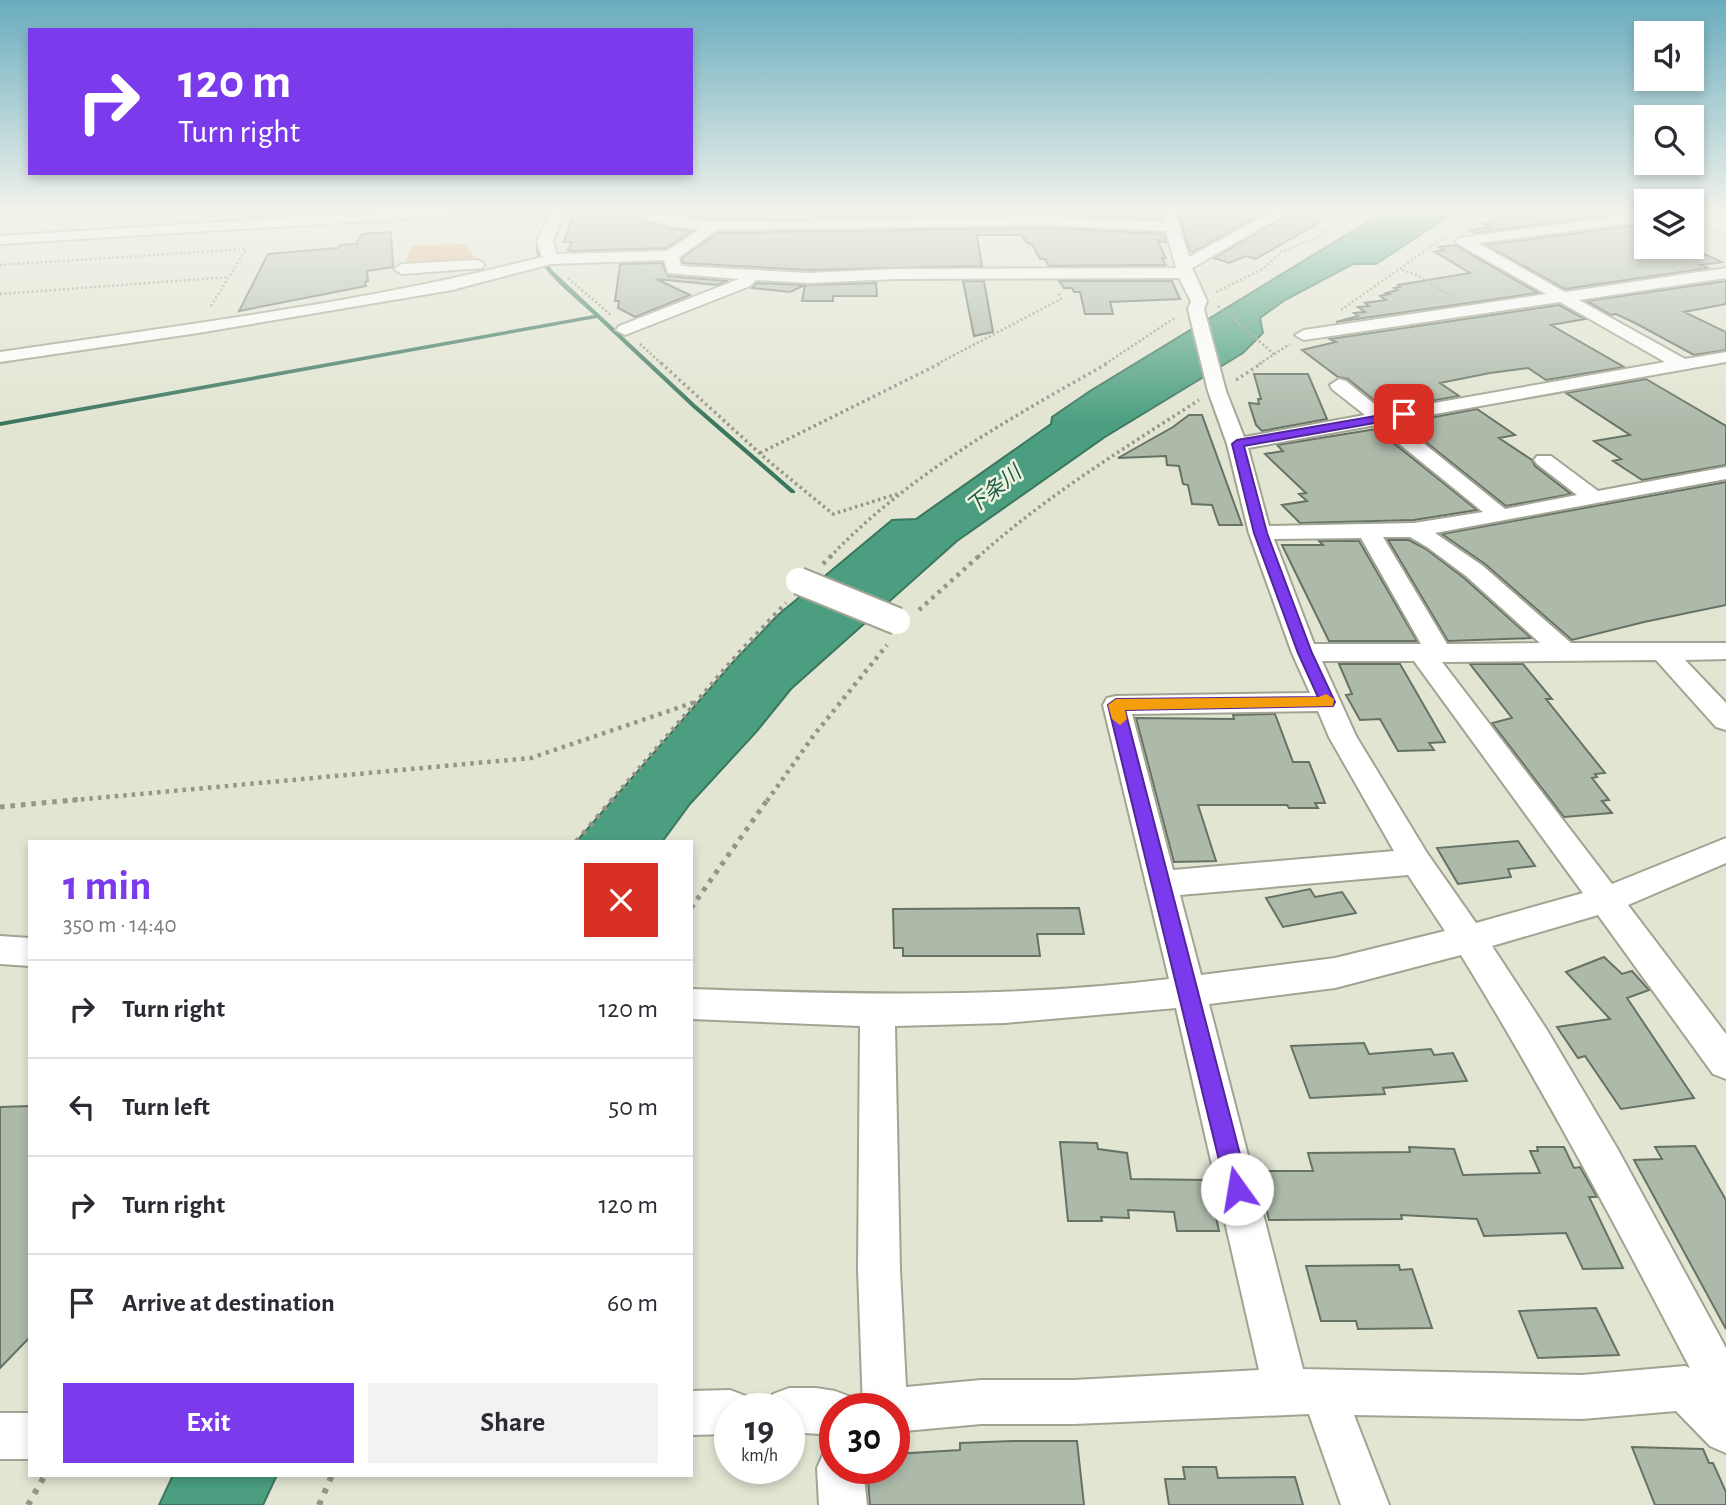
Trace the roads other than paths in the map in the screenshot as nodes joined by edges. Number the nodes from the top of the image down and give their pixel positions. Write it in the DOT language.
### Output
graph roads {
  1 [pos="401,282"];
  2 [pos="463,282"];
  3 [pos="745,282"];
  4 [pos="1190,282"];
  5 [pos="1536,282"];
  6 [pos="1666,282"];
  7 [pos="400,293"];
  8 [pos="1564,298"];
  9 [pos="625,330"];
  10 [pos="1304,335"];
  11 [pos="0,357"];
  12 [pos="1726,357"];
  13 [pos="1683,365"];
  14 [pos="1339,385"];
  15 [pos="1378,419"];
  16 [pos="1237,444"];
  17 [pos="1544,460"];
  18 [pos="1726,473"];
  19 [pos="1594,498"];
  20 [pos="1501,516"];
  21 [pos="1414,530"];
  22 [pos="1369,532"];
  23 [pos="1260,533"];
  24 [pos="803,583"];
  25 [pos="901,623"];
  26 [pos="1726,651"];
  27 [pos="1663,652"];
  28 [pos="1305,653"];
  29 [pos="1430,653"];
  30 [pos="1566,653"];
  31 [pos="1328,702"];
  32 [pos="1726,720"];
  33 [pos="1726,850"];
  34 [pos="1416,862"];
  35 [pos="1161,884"];
  36 [pos="1606,900"];
  37 [pos="1469,939"];
  38 [pos="0,950"];
  39 [pos="28,953"];
  40 [pos="1187,992"];
  41 [pos="693,1004"];
  42 [pos="877,1010"];
  43 [pos="1726,1062"];
  44 [pos="1306,1392"];
  45 [pos="1726,1392"];
  46 [pos="884,1393"];
  47 [pos="910,1409"];
  48 [pos="714,1412"];
  49 [pos="693,1413"];
  50 [pos="1726,1430"];
  51 [pos="0,1436"];
  52 [pos="28,1436"];
  53 [pos="841,1484"];
  54 [pos="843,1505"];
  55 [pos="1364,1505"];
  1 -- 7 [label="street"];
  2 -- 7 [label="street"];
  3 -- 9 [label="street"];
  4 -- 16 [label="street"];
  5 -- 8 [label="street"];
  6 -- 8 [label="street"];
  7 -- 11 [label="street"];
  8 -- 10 [label="street"];
  8 -- 13 [label="street"];
  12 -- 13 [label="street"];
  13 -- 15 [label="street"];
  14 -- 15 [label="street"];
  15 -- 16 [label="street"];
  15 -- 20 [label="street"];
  16 -- 23 [label="street"];
  17 -- 19 [label="street"];
  18 -- 19 [label="street"];
  19 -- 20 [label="street"];
  20 -- 21 [label="street"];
  21 -- 22 [label="street"];
  21 -- 30 [label="street"];
  22 -- 23 [label="street"];
  22 -- 29 [label="street"];
  23 -- 28 [label="street"];
  24 -- 25 [label="street, bridge"];
  26 -- 27 [label="street"];
  27 -- 30 [label="street"];
  27 -- 32 [label="street"];
  28 -- 29 [label="street"];
  28 -- 31 [label="street"];
  29 -- 30 [label="street"];
  29 -- 36 [label="street"];
  31 -- 34 [label="street"];
  31 -- 35 [label="street"];
  33 -- 36 [label="street"];
  34 -- 35 [label="street"];
  34 -- 37 [label="street"];
  35 -- 40 [label="street"];
  36 -- 37 [label="street"];
  36 -- 43 [label="street"];
  37 -- 40 [label="street"];
  37 -- 45 [label="street"];
  38 -- 39 [label="street"];
  40 -- 42 [label="street"];
  40 -- 44 [label="street"];
  41 -- 42 [label="street"];
  42 -- 46 [label="street"];
  44 -- 47 [label="street"];
  44 -- 50 [label="street"];
  44 -- 55 [label="street"];
  48 -- 49 [label="street"];
  51 -- 52 [label="street"];
  53 -- 54 [label="street"];
}
